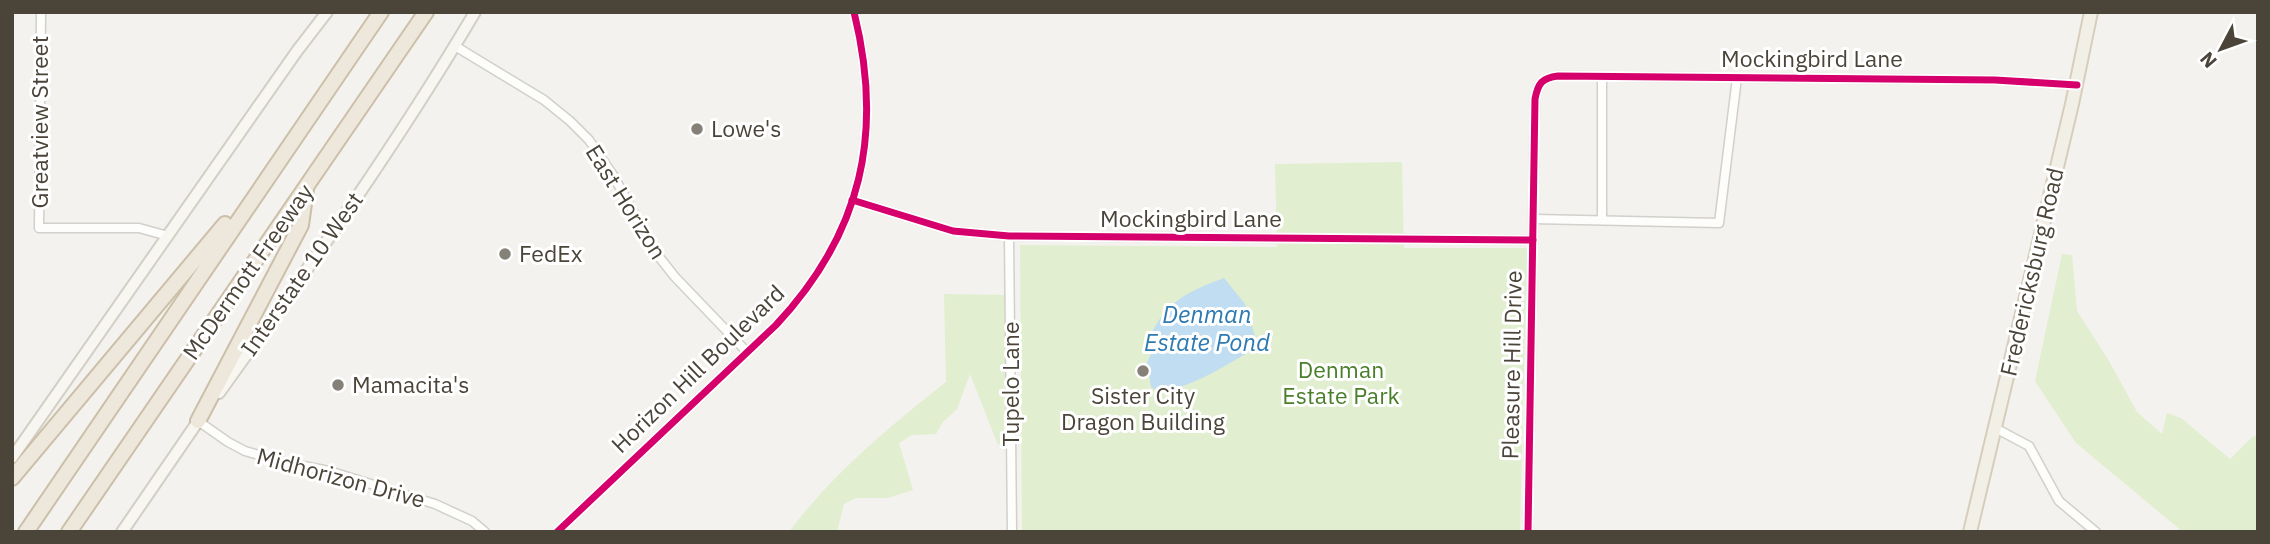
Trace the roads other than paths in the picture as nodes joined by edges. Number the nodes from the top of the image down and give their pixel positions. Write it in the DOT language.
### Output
graph roads {
  1 [pos="41,12"];
  2 [pos="327,12"];
  3 [pos="381,12"];
  4 [pos="426,12"];
  5 [pos="475,12"];
  6 [pos="854,12"];
  7 [pos="2091,12"];
  8 [pos="455,46"];
  9 [pos="1602,77"];
  10 [pos="1546,78"];
  11 [pos="1737,78"];
  12 [pos="2077,85"];
  13 [pos="286,150"];
  14 [pos="306,188"];
  15 [pos="852,200"];
  16 [pos="1534,219"];
  17 [pos="1602,220"];
  18 [pos="168,236"];
  19 [pos="1009,236"];
  20 [pos="1534,240"];
  21 [pos="747,352"];
  22 [pos="198,421"];
  23 [pos="1995,428"];
  24 [pos="12,458"];
  25 [pos="12,478"];
  26 [pos="26,532"];
  27 [pos="69,532"];
  28 [pos="121,532"];
  29 [pos="485,532"];
  30 [pos="557,532"];
  31 [pos="1012,532"];
  32 [pos="1528,532"];
  33 [pos="1970,532"];
  34 [pos="2096,532"];
  1 -- 18 [label="street, Greatview Street"];
  2 -- 18 [label="main road"];
  3 -- 13 [label="highway, McDermott Freeway"];
  4 -- 14 [label="highway, McDermott Freeway"];
  5 -- 8 [label="main road, Interstate 10 West"];
  6 -- 15 [label="street, Horizon Hill Boulevard"];
  7 -- 12 [label="main road, Fredericksburg Road"];
  8 -- 21 [label="street, East Horizon"];
  8 -- 22 [label="main road, Interstate 10 West"];
  9 -- 10 [label="street, Mockingbird Lane"];
  9 -- 11 [label="street, Mockingbird Lane"];
  9 -- 17 [label="street"];
  10 -- 16 [label="street, Pleasure Hill Drive"];
  11 -- 12 [label="street, Mockingbird Lane"];
  11 -- 17 [label="street"];
  12 -- 23 [label="main road, Fredericksburg Road"];
  13 -- 25 [label="highway"];
  13 -- 26 [label="highway, McDermott Freeway"];
  14 -- 22 [label="highway"];
  14 -- 27 [label="highway, McDermott Freeway"];
  15 -- 19 [label="street, Mockingbird Lane"];
  15 -- 21 [label="street, Horizon Hill Boulevard"];
  16 -- 17 [label="street"];
  16 -- 20 [label="street, Pleasure Hill Drive"];
  18 -- 24 [label="main road"];
  19 -- 20 [label="street, Mockingbird Lane"];
  19 -- 31 [label="street, Tupelo Lane"];
  20 -- 32 [label="street, Pleasure Hill Drive"];
  21 -- 30 [label="street, Horizon Hill Boulevard"];
  22 -- 28 [label="main road, Interstate 10 West"];
  22 -- 29 [label="street, Midhorizon Drive"];
  23 -- 33 [label="main road, Fredericksburg Road"];
  23 -- 34 [label="street"];
}
